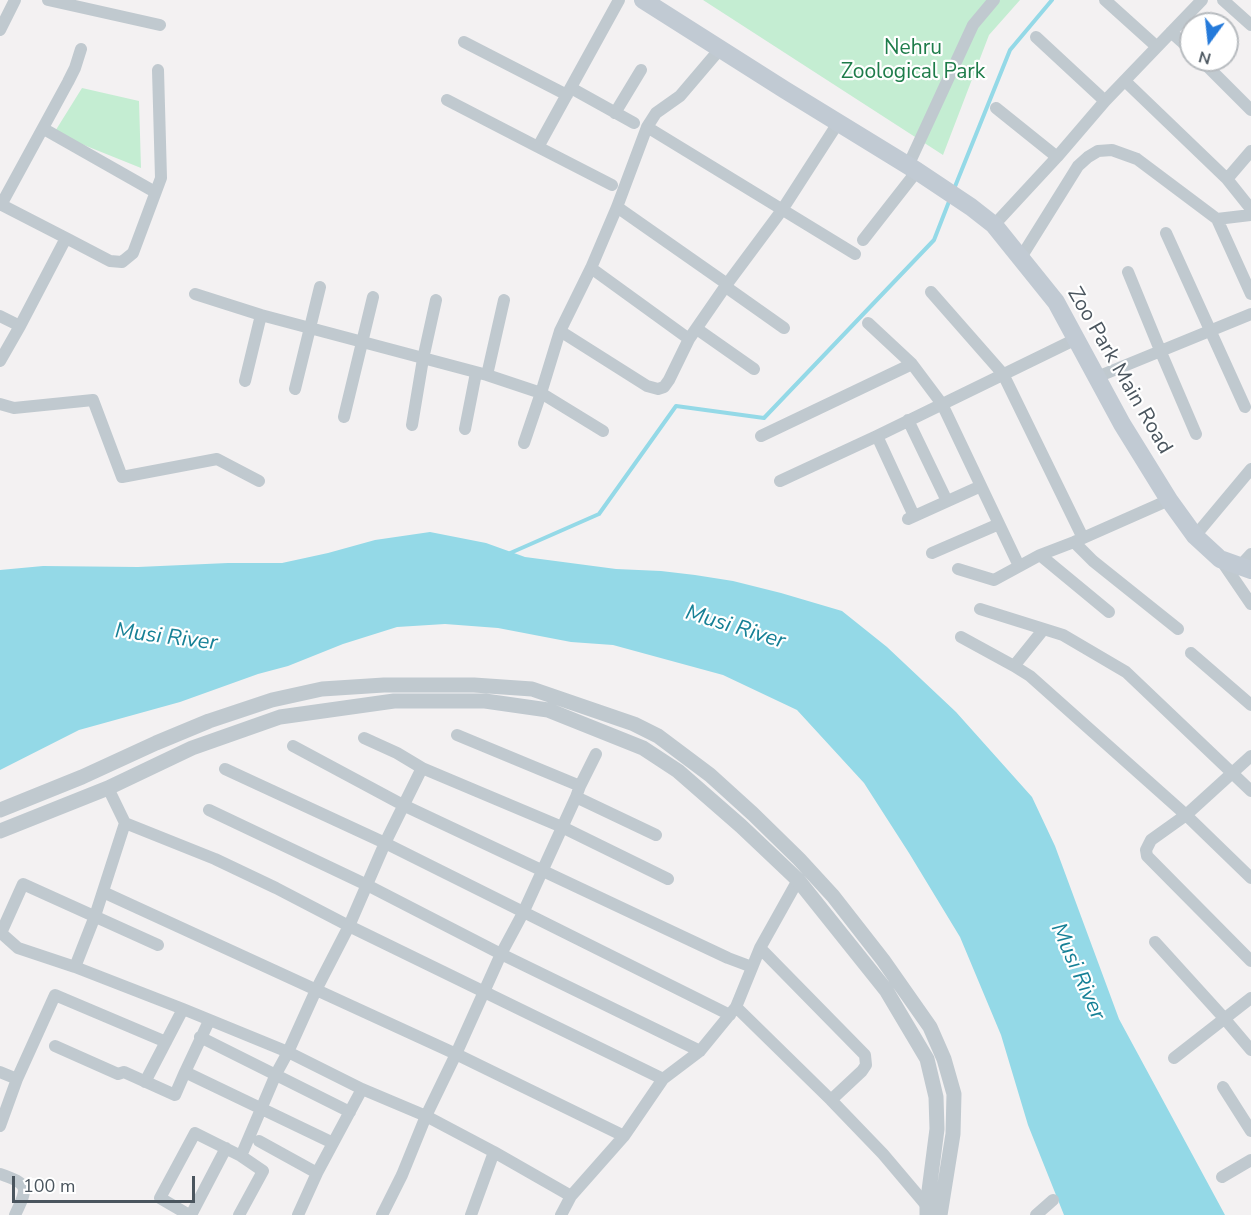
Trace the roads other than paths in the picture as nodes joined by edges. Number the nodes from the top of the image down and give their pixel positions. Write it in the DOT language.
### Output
graph roads {
  1 [pos="15,0"];
  2 [pos="48,0"];
  3 [pos="619,0"];
  4 [pos="994,0"];
  5 [pos="1105,0"];
  6 [pos="1202,0"];
  7 [pos="1223,0"];
  8 [pos="650,2"];
  9 [pos="160,25"];
  10 [pos="1251,25"];
  11 [pos="0,30"];
  12 [pos="1171,32"];
  13 [pos="1036,37"];
  14 [pos="1179,39"];
  15 [pos="464,42"];
  16 [pos="1156,46"];
  17 [pos="81,49"];
  18 [pos="720,49"];
  19 [pos="158,70"];
  20 [pos="641,70"];
  21 [pos="1214,72"];
  22 [pos="1125,81"];
  23 [pos="569,91"];
  24 [pos="447,100"];
  25 [pos="1105,101"];
  26 [pos="996,108"];
  27 [pos="1251,110"];
  28 [pos="615,113"];
  29 [pos="634,123"];
  30 [pos="838,123"];
  31 [pos="647,127"];
  32 [pos="44,129"];
  33 [pos="538,147"];
  34 [pos="1251,151"];
  35 [pos="1057,157"];
  36 [pos="912,169"];
  37 [pos="1227,178"];
  38 [pos="612,185"];
  39 [pos="155,192"];
  40 [pos="1,205"];
  41 [pos="617,207"];
  42 [pos="782,210"];
  43 [pos="1250,216"];
  44 [pos="1218,219"];
  45 [pos="994,225"];
  46 [pos="1166,233"];
  47 [pos="66,238"];
  48 [pos="863,240"];
  49 [pos="855,254"];
  50 [pos="1020,260"];
  51 [pos="591,268"];
  52 [pos="1128,272"];
  53 [pos="726,285"];
  54 [pos="320,287"];
  55 [pos="931,292"];
  56 [pos="195,294"];
  57 [pos="1251,294"];
  58 [pos="373,297"];
  59 [pos="436,300"];
  60 [pos="504,300"];
  61 [pos="1251,314"];
  62 [pos="261,315"];
  63 [pos="0,316"];
  64 [pos="868,323"];
  65 [pos="20,326"];
  66 [pos="311,328"];
  67 [pos="783,328"];
  68 [pos="560,331"];
  69 [pos="1211,331"];
  70 [pos="693,334"];
  71 [pos="1076,339"];
  72 [pos="363,342"];
  73 [pos="1160,350"];
  74 [pos="423,359"];
  75 [pos="0,361"];
  76 [pos="912,364"];
  77 [pos="754,369"];
  78 [pos="481,374"];
  79 [pos="1004,374"];
  80 [pos="1097,377"];
  81 [pos="245,381"];
  82 [pos="295,389"];
  83 [pos="541,393"];
  84 [pos="0,404"];
  85 [pos="942,404"];
  86 [pos="1245,407"];
  87 [pos="344,417"];
  88 [pos="908,420"];
  89 [pos="412,425"];
  90 [pos="465,429"];
  91 [pos="603,430"];
  92 [pos="1196,434"];
  93 [pos="761,436"];
  94 [pos="876,436"];
  95 [pos="524,443"];
  96 [pos="1251,469"];
  97 [pos="259,481"];
  98 [pos="780,481"];
  99 [pos="981,486"];
  100 [pos="1169,500"];
  101 [pos="947,501"];
  102 [pos="999,524"];
  103 [pos="1196,536"];
  104 [pos="1078,540"];
  105 [pos="932,553"];
  106 [pos="1040,555"];
  107 [pos="1220,559"];
  108 [pos="1247,563"];
  109 [pos="1019,566"];
  110 [pos="958,569"];
  111 [pos="1251,604"];
  112 [pos="980,609"];
  113 [pos="1109,612"];
  114 [pos="1043,630"];
  115 [pos="1178,630"];
  116 [pos="961,636"];
  117 [pos="1191,652"];
  118 [pos="1014,666"];
  119 [pos="1251,705"];
  120 [pos="457,735"];
  121 [pos="364,738"];
  122 [pos="293,746"];
  123 [pos="596,754"];
  124 [pos="1251,756"];
  125 [pos="422,768"];
  126 [pos="225,769"];
  127 [pos="1232,772"];
  128 [pos="108,788"];
  129 [pos="1251,791"];
  130 [pos="578,792"];
  131 [pos="39,795"];
  132 [pos="403,805"];
  133 [pos="0,810"];
  134 [pos="209,810"];
  135 [pos="48,812"];
  136 [pos="1186,815"];
  137 [pos="125,823"];
  138 [pos="562,827"];
  139 [pos="0,831"];
  140 [pos="656,835"];
  141 [pos="385,843"];
  142 [pos="542,871"];
  143 [pos="1251,878"];
  144 [pos="668,879"];
  145 [pos="798,880"];
  146 [pos="367,885"];
  147 [pos="103,892"];
  148 [pos="523,913"];
  149 [pos="95,916"];
  150 [pos="349,926"];
  151 [pos="1155,942"];
  152 [pos="158,945"];
  153 [pos="760,948"];
  154 [pos="501,954"];
  155 [pos="1251,962"];
  156 [pos="75,967"];
  157 [pos="752,967"];
  158 [pos="316,990"];
  159 [pos="483,993"];
  160 [pos="1251,998"];
  161 [pos="183,1009"];
  162 [pos="733,1011"];
  163 [pos="1224,1018"];
  164 [pos="209,1021"];
  165 [pos="201,1037"];
  166 [pos="166,1042"];
  167 [pos="55,1046"];
  168 [pos="1251,1050"];
  169 [pos="700,1051"];
  170 [pos="288,1052"];
  171 [pos="456,1054"];
  172 [pos="1174,1058"];
  173 [pos="0,1072"];
  174 [pos="185,1072"];
  175 [pos="276,1074"];
  176 [pos="17,1079"];
  177 [pos="663,1079"];
  178 [pos="145,1082"];
  179 [pos="1224,1087"];
  180 [pos="363,1089"];
  181 [pos="831,1100"];
  182 [pos="261,1108"];
  183 [pos="350,1112"];
  184 [pos="426,1116"];
  185 [pos="0,1126"];
  186 [pos="1251,1131"];
  187 [pos="624,1136"];
  188 [pos="259,1142"];
  189 [pos="333,1143"];
  190 [pos="226,1149"];
  191 [pos="494,1152"];
  192 [pos="241,1156"];
  193 [pos="1251,1160"];
  194 [pos="317,1173"];
  195 [pos="0,1174"];
  196 [pos="1222,1177"];
  197 [pos="571,1196"];
  198 [pos="1053,1200"];
  199 [pos="927,1210"];
  200 [pos="384,1214"];
  201 [pos="15,1215"];
  202 [pos="190,1215"];
  203 [pos="239,1215"];
  204 [pos="298,1215"];
  205 [pos="471,1215"];
  206 [pos="561,1215"];
  207 [pos="940,1215"];
  208 [pos="1036,1215"];
  1 -- 11 [label="street"];
  2 -- 9 [label="street"];
  3 -- 23 [label="street"];
  4 -- 36 [label="street"];
  5 -- 16 [label="street"];
  6 -- 12 [label="street"];
  7 -- 10 [label="street"];
  8 -- 18 [label="main road, Zoo Park Main Road"];
  12 -- 14 [label="street"];
  12 -- 16 [label="street"];
  13 -- 25 [label="street"];
  15 -- 23 [label="street"];
  16 -- 22 [label="street"];
  17 -- 32 [label="street"];
  18 -- 30 [label="main road, Zoo Park Main Road"];
  18 -- 31 [label="street"];
  19 -- 39 [label="street"];
  20 -- 28 [label="street"];
  21 -- 27 [label="street"];
  22 -- 25 [label="street"];
  22 -- 37 [label="street"];
  23 -- 28 [label="street"];
  23 -- 33 [label="street"];
  24 -- 33 [label="street"];
  25 -- 35 [label="street"];
  26 -- 35 [label="street"];
  28 -- 29 [label="street"];
  30 -- 36 [label="main road, Zoo Park Main Road"];
  30 -- 42 [label="street"];
  31 -- 41 [label="street"];
  31 -- 42 [label="street"];
  32 -- 39 [label="street"];
  32 -- 40 [label="street"];
  33 -- 38 [label="street"];
  34 -- 37 [label="street"];
  35 -- 45 [label="street"];
  36 -- 45 [label="main road, Zoo Park Main Road"];
  36 -- 48 [label="street"];
  37 -- 43 [label="street"];
  39 -- 47 [label="street"];
  40 -- 47 [label="street"];
  41 -- 51 [label="street"];
  41 -- 53 [label="street"];
  42 -- 49 [label="street"];
  42 -- 53 [label="street"];
  43 -- 44 [label="street"];
  44 -- 50 [label="street"];
  44 -- 57 [label="street"];
  45 -- 50 [label="main road, Zoo Park Main Road"];
  46 -- 69 [label="street"];
  47 -- 65 [label="street"];
  50 -- 71 [label="main road, Zoo Park Main Road"];
  51 -- 68 [label="street"];
  51 -- 70 [label="street"];
  52 -- 73 [label="street"];
  53 -- 67 [label="street"];
  53 -- 70 [label="street"];
  54 -- 66 [label="street"];
  55 -- 79 [label="street"];
  56 -- 62 [label="street"];
  58 -- 72 [label="street"];
  59 -- 74 [label="street"];
  60 -- 78 [label="street"];
  61 -- 69 [label="street"];
  62 -- 66 [label="street"];
  62 -- 81 [label="street"];
  63 -- 65 [label="street"];
  64 -- 76 [label="street"];
  65 -- 75 [label="street"];
  66 -- 72 [label="street"];
  66 -- 82 [label="street"];
  68 -- 70 [label="street"];
  68 -- 83 [label="street"];
  69 -- 73 [label="street"];
  69 -- 86 [label="street"];
  70 -- 77 [label="street"];
  71 -- 79 [label="street"];
  71 -- 80 [label="main road, Zoo Park Main Road"];
  72 -- 74 [label="street"];
  72 -- 87 [label="street"];
  73 -- 80 [label="street"];
  73 -- 92 [label="street"];
  74 -- 78 [label="street"];
  74 -- 89 [label="street"];
  76 -- 85 [label="street"];
  76 -- 93 [label="street"];
  78 -- 83 [label="street"];
  78 -- 90 [label="street"];
  79 -- 85 [label="street"];
  79 -- 104 [label="street"];
  80 -- 100 [label="main road, Zoo Park Main Road"];
  83 -- 91 [label="street"];
  83 -- 95 [label="street"];
  84 -- 97 [label="street"];
  85 -- 88 [label="street"];
  85 -- 99 [label="street"];
  88 -- 94 [label="street"];
  88 -- 101 [label="street"];
  94 -- 98 [label="street"];
  94 -- 101 [label="street"];
  96 -- 103 [label="street"];
  99 -- 101 [label="street"];
  99 -- 102 [label="street"];
  100 -- 103 [label="main road, Zoo Park Main Road"];
  100 -- 104 [label="street"];
  102 -- 105 [label="street"];
  102 -- 109 [label="street"];
  103 -- 107 [label="main road, Zoo Park Main Road"];
  104 -- 106 [label="street"];
  104 -- 115 [label="street"];
  106 -- 109 [label="street"];
  106 -- 113 [label="street"];
  107 -- 108 [label="main road, Zoo Park Main Road"];
  107 -- 111 [label="street"];
  109 -- 110 [label="street"];
  112 -- 114 [label="street"];
  114 -- 118 [label="street"];
  114 -- 127 [label="street"];
  116 -- 118 [label="street"];
  117 -- 119 [label="street"];
  118 -- 136 [label="street"];
  120 -- 130 [label="street"];
  121 -- 125 [label="street"];
  122 -- 132 [label="street"];
  123 -- 130 [label="street"];
  124 -- 127 [label="street"];
  125 -- 132 [label="street"];
  125 -- 138 [label="street"];
  126 -- 141 [label="street"];
  127 -- 129 [label="street"];
  127 -- 136 [label="street"];
  128 -- 135 [label="street"];
  128 -- 137 [label="street"];
  128 -- 145 [label="street"];
  130 -- 138 [label="street"];
  130 -- 140 [label="street"];
  131 -- 133 [label="street"];
  131 -- 135 [label="street"];
  131 -- 207 [label="street"];
  132 -- 141 [label="street"];
  132 -- 142 [label="street"];
  134 -- 146 [label="street"];
  135 -- 139 [label="street"];
  136 -- 143 [label="street"];
  136 -- 155 [label="street"];
  137 -- 147 [label="street"];
  137 -- 150 [label="street"];
  138 -- 142 [label="street"];
  138 -- 144 [label="street"];
  141 -- 146 [label="street"];
  141 -- 148 [label="street"];
  142 -- 148 [label="street"];
  142 -- 157 [label="street"];
  145 -- 153 [label="street"];
  145 -- 199 [label="street"];
  146 -- 150 [label="street"];
  146 -- 154 [label="street"];
  147 -- 149 [label="street"];
  147 -- 158 [label="street"];
  148 -- 154 [label="street"];
  148 -- 162 [label="street"];
  149 -- 152 [label="street"];
  149 -- 156 [label="street"];
  149 -- 156 [label="street"];
  150 -- 158 [label="street"];
  150 -- 159 [label="street"];
  151 -- 163 [label="street"];
  153 -- 157 [label="street"];
  153 -- 181 [label="street"];
  154 -- 159 [label="street"];
  154 -- 169 [label="street"];
  156 -- 161 [label="street"];
  157 -- 162 [label="street"];
  158 -- 170 [label="street"];
  158 -- 171 [label="street"];
  159 -- 171 [label="street"];
  159 -- 177 [label="street"];
  160 -- 163 [label="street"];
  161 -- 164 [label="street"];
  161 -- 166 [label="street"];
  162 -- 169 [label="street"];
  162 -- 181 [label="street"];
  163 -- 168 [label="street"];
  163 -- 172 [label="street"];
  164 -- 165 [label="street"];
  164 -- 170 [label="street"];
  165 -- 174 [label="street"];
  165 -- 175 [label="street"];
  166 -- 176 [label="street"];
  166 -- 178 [label="street"];
  167 -- 178 [label="street"];
  169 -- 177 [label="street"];
  170 -- 175 [label="street"];
  170 -- 180 [label="street"];
  171 -- 184 [label="street"];
  171 -- 187 [label="street"];
  173 -- 176 [label="street"];
  174 -- 178 [label="street"];
  174 -- 182 [label="street"];
  175 -- 182 [label="street"];
  175 -- 183 [label="street"];
  176 -- 185 [label="street"];
  177 -- 187 [label="street"];
  179 -- 186 [label="street"];
  180 -- 183 [label="street"];
  180 -- 184 [label="street"];
  181 -- 199 [label="street"];
  182 -- 189 [label="street"];
  182 -- 192 [label="street"];
  183 -- 189 [label="street"];
  184 -- 191 [label="street"];
  184 -- 200 [label="street"];
  187 -- 197 [label="street"];
  188 -- 194 [label="street"];
  189 -- 194 [label="street"];
  190 -- 192 [label="street"];
  190 -- 202 [label="street"];
  190 -- 202 [label="street"];
  191 -- 197 [label="street"];
  191 -- 205 [label="street"];
  192 -- 203 [label="street"];
  193 -- 196 [label="street"];
  194 -- 204 [label="street"];
  195 -- 201 [label="street"];
  197 -- 206 [label="street"];
  198 -- 208 [label="street"];
}
